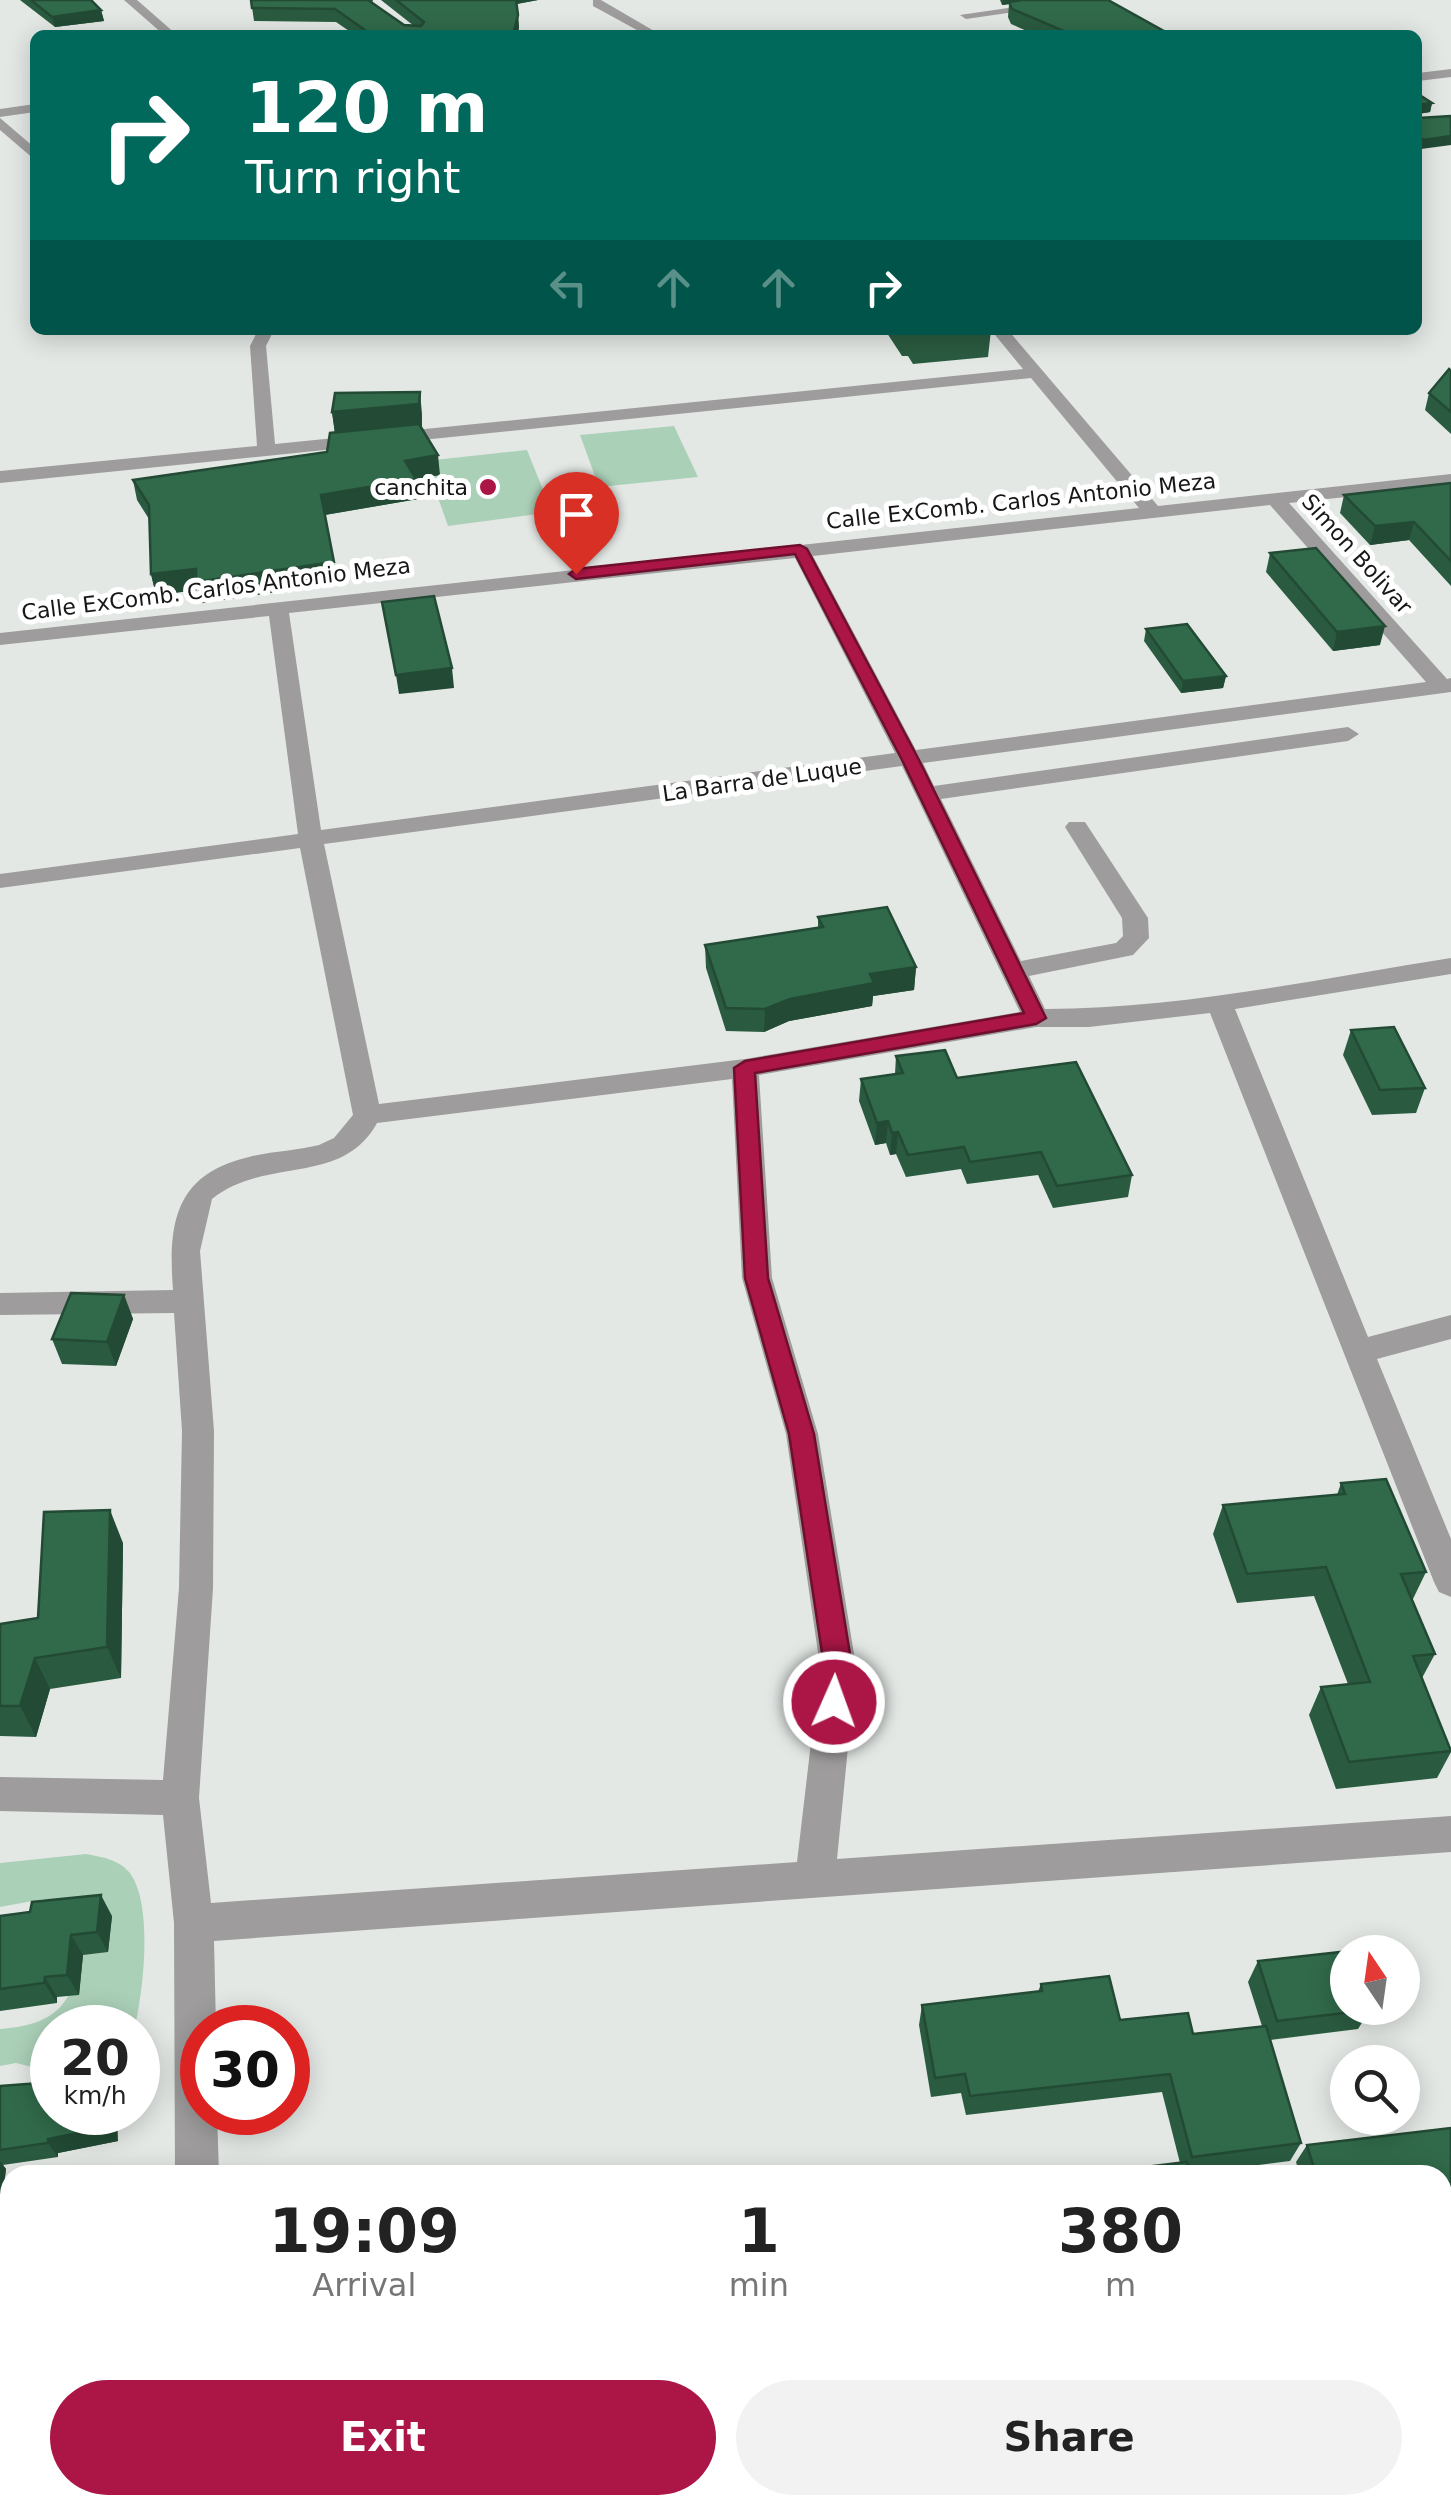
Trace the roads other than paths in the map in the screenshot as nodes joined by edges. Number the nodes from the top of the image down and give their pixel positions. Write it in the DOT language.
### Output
graph roads {
  1 [pos="130,0"];
  2 [pos="1092,0"];
  3 [pos="597,3"];
  4 [pos="966,15"];
  5 [pos="165,30"];
  6 [pos="645,30"];
  7 [pos="1451,73"];
  8 [pos="1422,77"];
  9 [pos="30,109"];
  10 [pos="0,113"];
  11 [pos="0,122"];
  12 [pos="30,151"];
  13 [pos="264,335"];
  14 [pos="1003,335"];
  15 [pos="1034,373"];
  16 [pos="266,450"];
  17 [pos="0,476"];
  18 [pos="1451,480"];
  19 [pos="1274,499"];
  20 [pos="1153,513"];
  21 [pos="800,549"];
  22 [pos="278,607"];
  23 [pos="0,639"];
  24 [pos="1446,685"];
  25 [pos="1348,734"];
  26 [pos="910,760"];
  27 [pos="926,794"];
  28 [pos="1077,826"];
  29 [pos="311,842"];
  30 [pos="0,881"];
  31 [pos="1451,966"];
  32 [pos="1014,972"];
  33 [pos="1219,1003"];
  34 [pos="1036,1018"];
  35 [pos="745,1068"];
  36 [pos="367,1115"];
  37 [pos="186,1301"];
  38 [pos="0,1304"];
  39 [pos="1451,1328"];
  40 [pos="1357,1352"];
  41 [pos="1451,1582"];
  42 [pos="0,1794"];
  43 [pos="180,1798"];
  44 [pos="1451,1834"];
  45 [pos="815,1879"];
  46 [pos="194,1924"];
  47 [pos="196,2165"];
  1 -- 5 [label="street"];
  2 -- 4 [label="street"];
  3 -- 6 [label="street"];
  7 -- 8 [label="street"];
  9 -- 10 [label="street"];
  11 -- 12 [label="street"];
  13 -- 16 [label="street"];
  14 -- 15 [label="street"];
  15 -- 16 [label="street"];
  15 -- 20 [label="street"];
  16 -- 17 [label="street"];
  18 -- 19 [label="street, Calle ExComb. Carlos Antonio Meza"];
  19 -- 20 [label="street, Calle ExComb. Carlos Antonio Meza"];
  19 -- 24 [label="street, Simon Bolivar"];
  20 -- 21 [label="street, Calle ExComb. Carlos Antonio Meza"];
  21 -- 22 [label="street, Calle ExComb. Carlos Antonio Meza"];
  21 -- 26 [label="street"];
  22 -- 23 [label="street, Calle ExComb. Carlos Antonio Meza"];
  22 -- 29 [label="street"];
  24 -- 26 [label="street, La Barra de Luque"];
  25 -- 27 [label="street"];
  26 -- 27 [label="street"];
  26 -- 29 [label="street, La Barra de Luque"];
  27 -- 32 [label="street"];
  28 -- 32 [label="street"];
  29 -- 30 [label="street, La Barra de Luque"];
  29 -- 36 [label="street"];
  31 -- 33 [label="street"];
  32 -- 34 [label="street"];
  33 -- 34 [label="street"];
  33 -- 40 [label="street"];
  34 -- 35 [label="street"];
  35 -- 36 [label="street"];
  35 -- 45 [label="street"];
  36 -- 37 [label="street"];
  37 -- 38 [label="street"];
  37 -- 43 [label="street"];
  39 -- 40 [label="street"];
  40 -- 41 [label="street"];
  42 -- 43 [label="street"];
  43 -- 46 [label="street"];
  44 -- 45 [label="street"];
  45 -- 46 [label="street"];
  46 -- 47 [label="street"];
}
